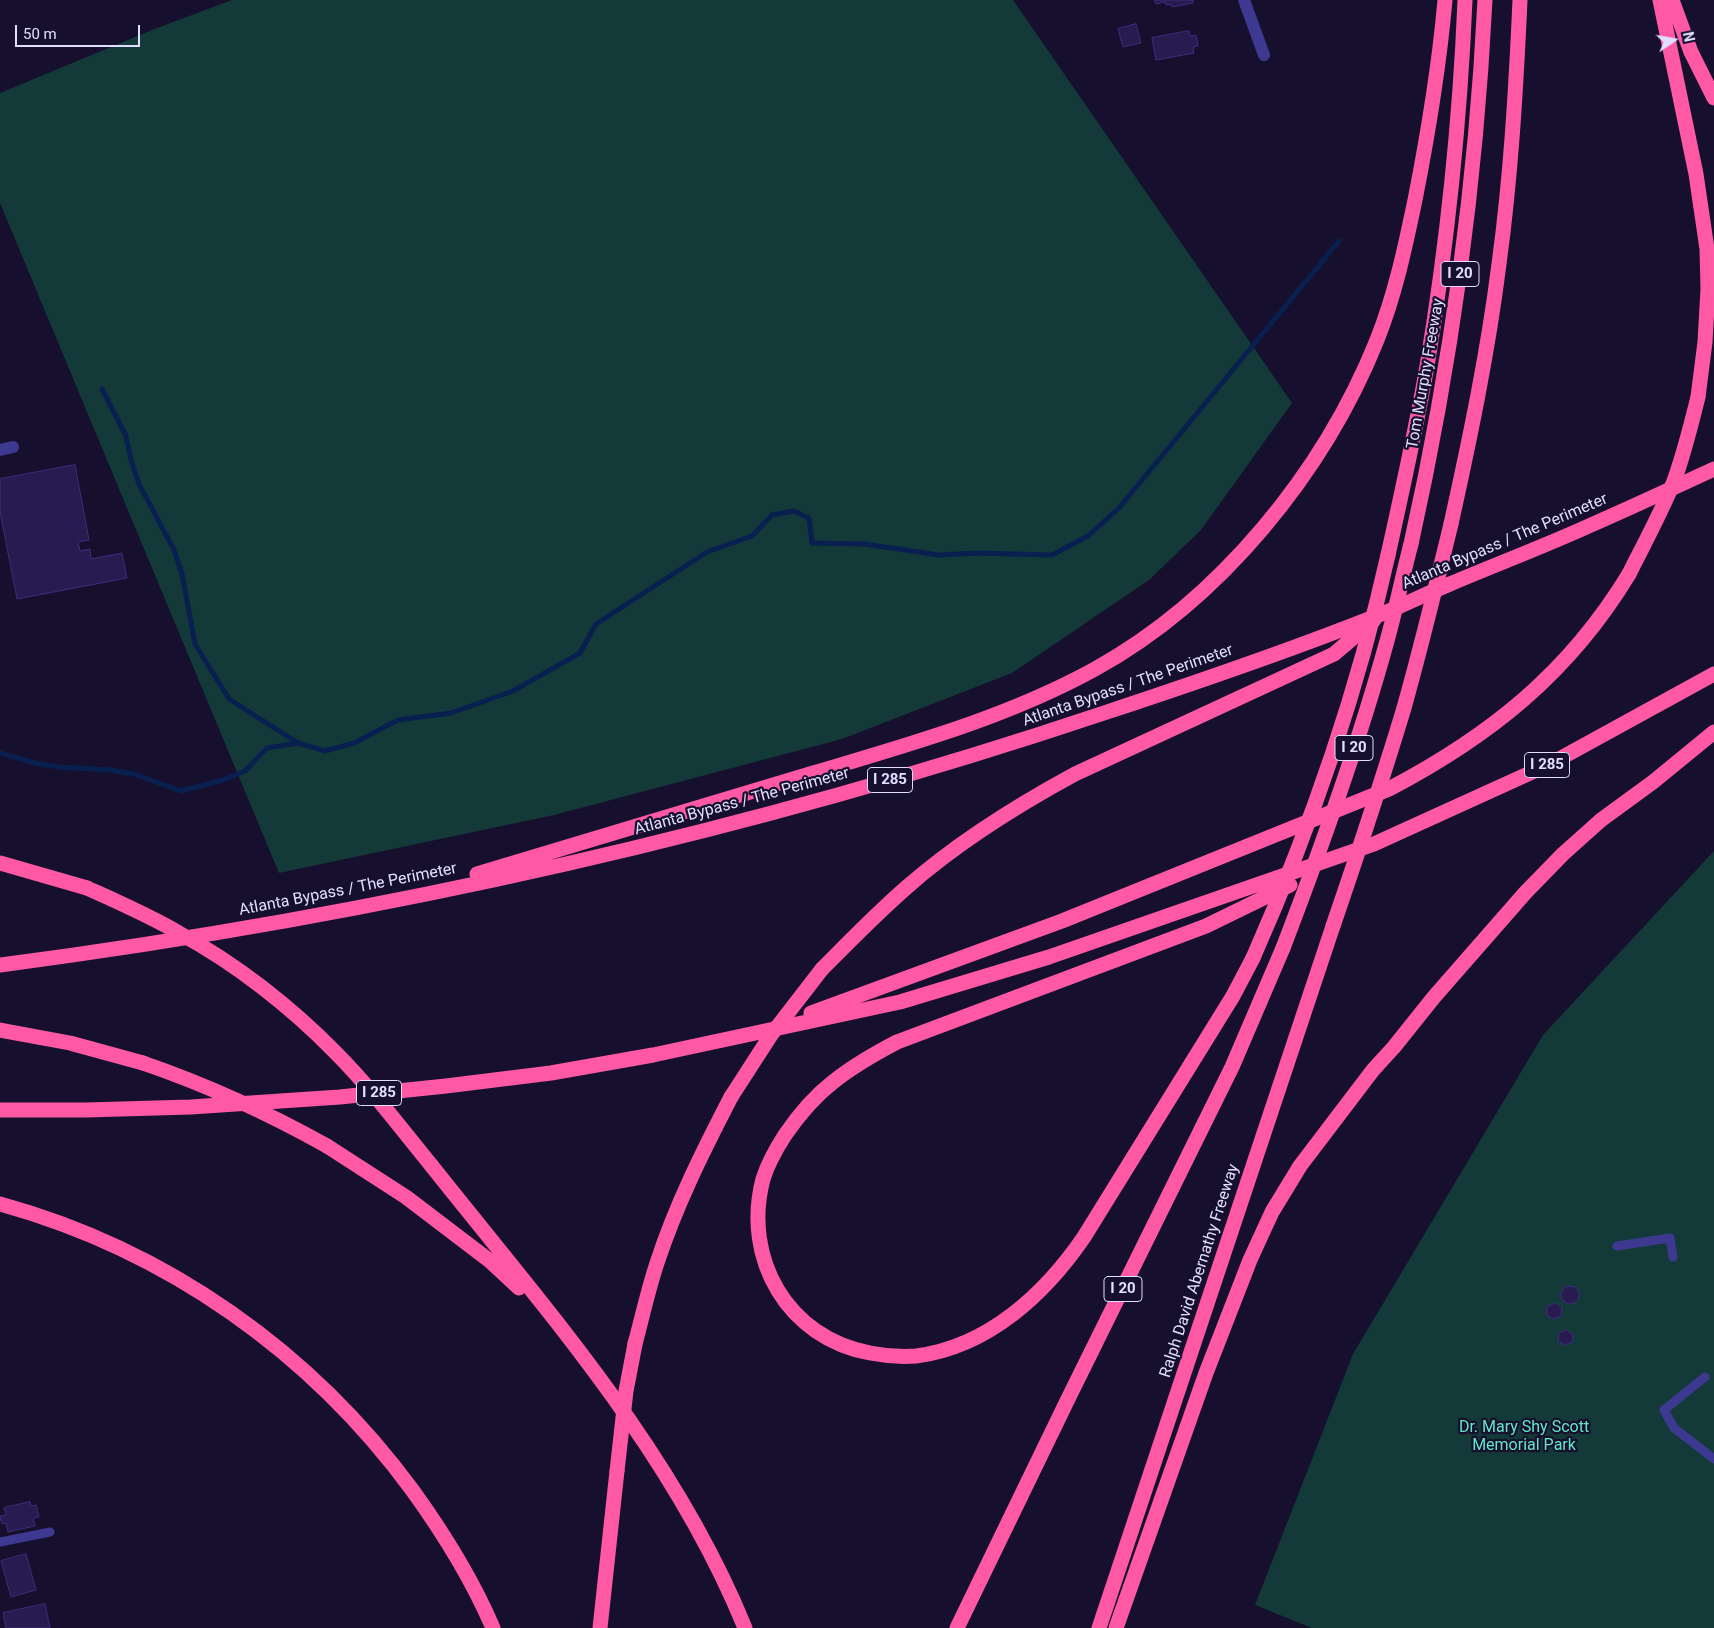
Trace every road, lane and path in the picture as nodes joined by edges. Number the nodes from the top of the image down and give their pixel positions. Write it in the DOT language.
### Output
graph roads {
  1 [pos="1244,0"];
  2 [pos="1445,0"];
  3 [pos="1465,0"];
  4 [pos="1484,0"];
  5 [pos="1520,0"];
  6 [pos="1660,0"];
  7 [pos="1672,0"];
  8 [pos="1264,55"];
  9 [pos="1714,98"];
  10 [pos="13,447"];
  11 [pos="0,450"];
  12 [pos="1714,469"];
  13 [pos="1383,613"];
  14 [pos="1714,674"];
  15 [pos="1714,732"];
  16 [pos="1374,844"];
  17 [pos="0,863"];
  18 [pos="385,902"];
  19 [pos="0,965"];
  20 [pos="0,1030"];
  21 [pos="754,1034"];
  22 [pos="0,1110"];
  23 [pos="0,1204"];
  24 [pos="1617,1246"];
  25 [pos="1673,1257"];
  26 [pos="572,1342"];
  27 [pos="1705,1376"];
  28 [pos="1714,1459"];
  29 [pos="50,1532"];
  30 [pos="0,1542"];
  31 [pos="493,1628"];
  32 [pos="600,1628"];
  33 [pos="745,1628"];
  34 [pos="957,1628"];
  35 [pos="1099,1628"];
  36 [pos="1116,1628"];
  1 -- 8 [label="street"];
  2 -- 18 [label="highway"];
  3 -- 16 [label="highway, bridge"];
  4 -- 34 [label="highway, Tom Murphy Freeway / I 20, bridge"];
  5 -- 35 [label="highway, Ralph David Abernathy Freeway / I 20, bridge"];
  6 -- 21 [label="highway, bridge"];
  7 -- 9 [label="highway"];
  10 -- 11 [label="street"];
  12 -- 13 [label="highway, Atlanta Bypass / The Perimeter / I 285"];
  13 -- 18 [label="highway, Atlanta Bypass / The Perimeter / I 285"];
  13 -- 32 [label="highway, bridge"];
  14 -- 16 [label="highway, I 285"];
  15 -- 36 [label="highway"];
  16 -- 21 [label="highway, I 285"];
  17 -- 26 [label="highway, bridge"];
  18 -- 19 [label="highway, Atlanta Bypass / The Perimeter / I 285"];
  20 -- 26 [label="highway, bridge"];
  21 -- 22 [label="highway, I 285"];
  23 -- 31 [label="highway"];
  24 -- 25 [label="lane"];
  26 -- 33 [label="highway"];
  27 -- 28 [label="lane"];
  29 -- 30 [label="lane"];
}
